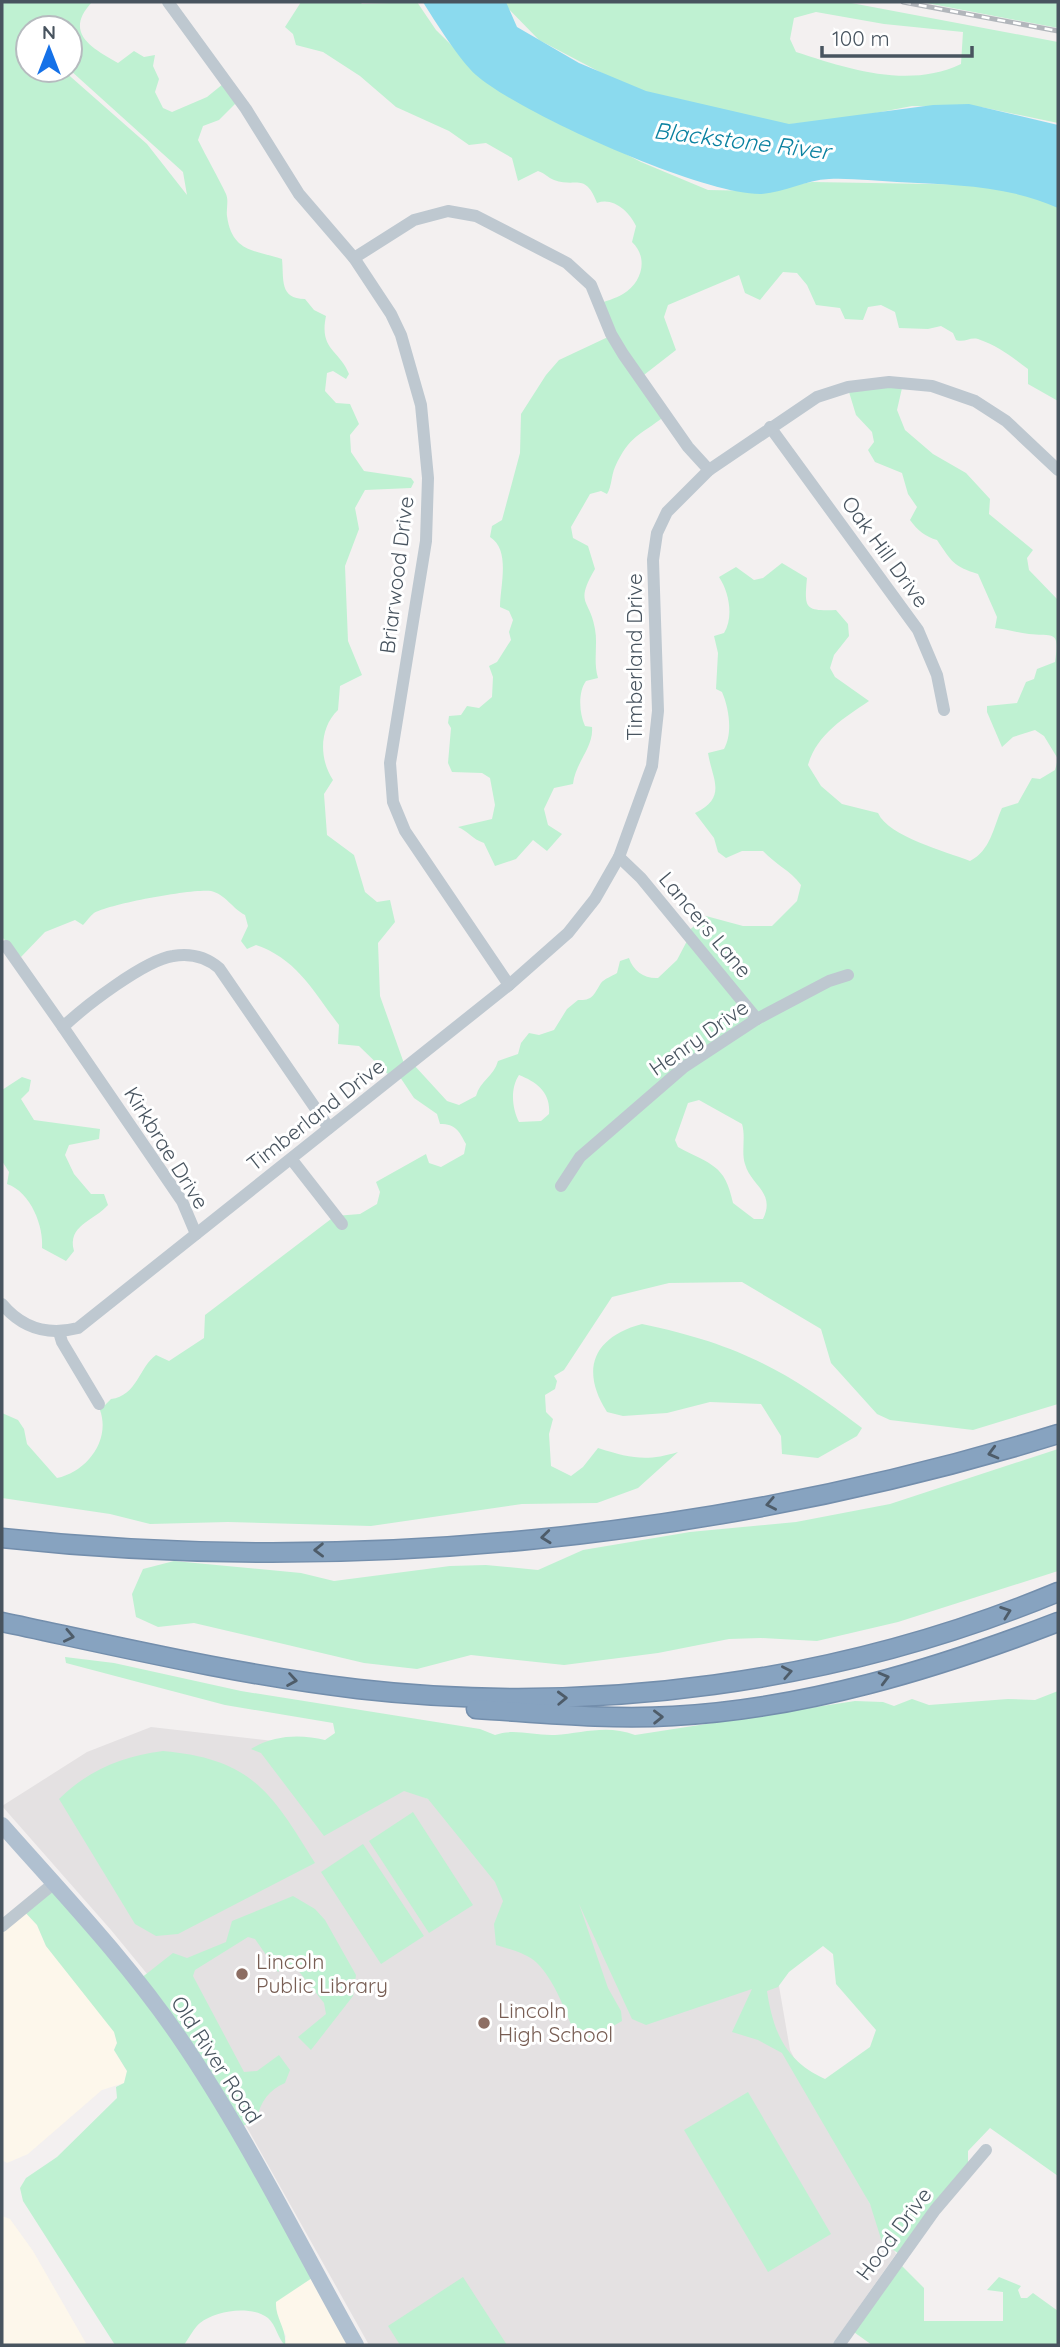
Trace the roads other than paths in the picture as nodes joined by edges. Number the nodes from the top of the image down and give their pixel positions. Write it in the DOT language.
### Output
graph roads {
  1 [pos="168,2"];
  2 [pos="354,258"];
  3 [pos="770,427"];
  4 [pos="709,470"];
  5 [pos="1058,470"];
  6 [pos="944,710"];
  7 [pos="620,857"];
  8 [pos="6,946"];
  9 [pos="848,975"];
  10 [pos="509,985"];
  11 [pos="757,1019"];
  12 [pos="63,1027"];
  13 [pos="329,1128"];
  14 [pos="292,1160"];
  15 [pos="561,1186"];
  16 [pos="342,1224"];
  17 [pos="196,1234"];
  18 [pos="2,1304"];
  19 [pos="59,1332"];
  20 [pos="99,1404"];
  21 [pos="1058,1434"];
  22 [pos="2,1538"];
  23 [pos="1058,1592"];
  24 [pos="2,1622"];
  25 [pos="1058,1622"];
  26 [pos="322,1685"];
  27 [pos="2,1825"];
  28 [pos="53,1884"];
  29 [pos="2,1926"];
  30 [pos="986,2150"];
  31 [pos="356,2345"];
  32 [pos="839,2345"];
  1 -- 2 [label="street, Briarwood Drive"];
  2 -- 4 [label="street"];
  2 -- 10 [label="street, Briarwood Drive"];
  3 -- 4 [label="street, Timberland Drive"];
  3 -- 5 [label="street, Timberland Drive"];
  3 -- 6 [label="street, Oak Hill Drive"];
  4 -- 7 [label="street, Timberland Drive"];
  7 -- 10 [label="street, Timberland Drive"];
  7 -- 11 [label="street, Lancers Lane"];
  8 -- 12 [label="street, Kirkbrae Drive"];
  9 -- 11 [label="street, Henry Drive"];
  10 -- 13 [label="street, Timberland Drive"];
  11 -- 15 [label="street, Henry Drive"];
  12 -- 13 [label="street"];
  12 -- 17 [label="street, Kirkbrae Drive"];
  13 -- 14 [label="street, Timberland Drive"];
  14 -- 16 [label="street"];
  14 -- 17 [label="street, Timberland Drive"];
  17 -- 19 [label="street, Kirkbrae Drive"];
  18 -- 19 [label="street"];
  19 -- 20 [label="street"];
  21 -- 22 [label="highway, one-way"];
  26 -- 23 [label="highway, one-way"];
  24 -- 26 [label="highway, one-way"];
  26 -- 25 [label="highway, one-way"];
  27 -- 28 [label="main road, Old River Road"];
  28 -- 29 [label="street"];
  28 -- 31 [label="main road, Old River Road"];
  30 -- 32 [label="street, Hood Drive"];
}
